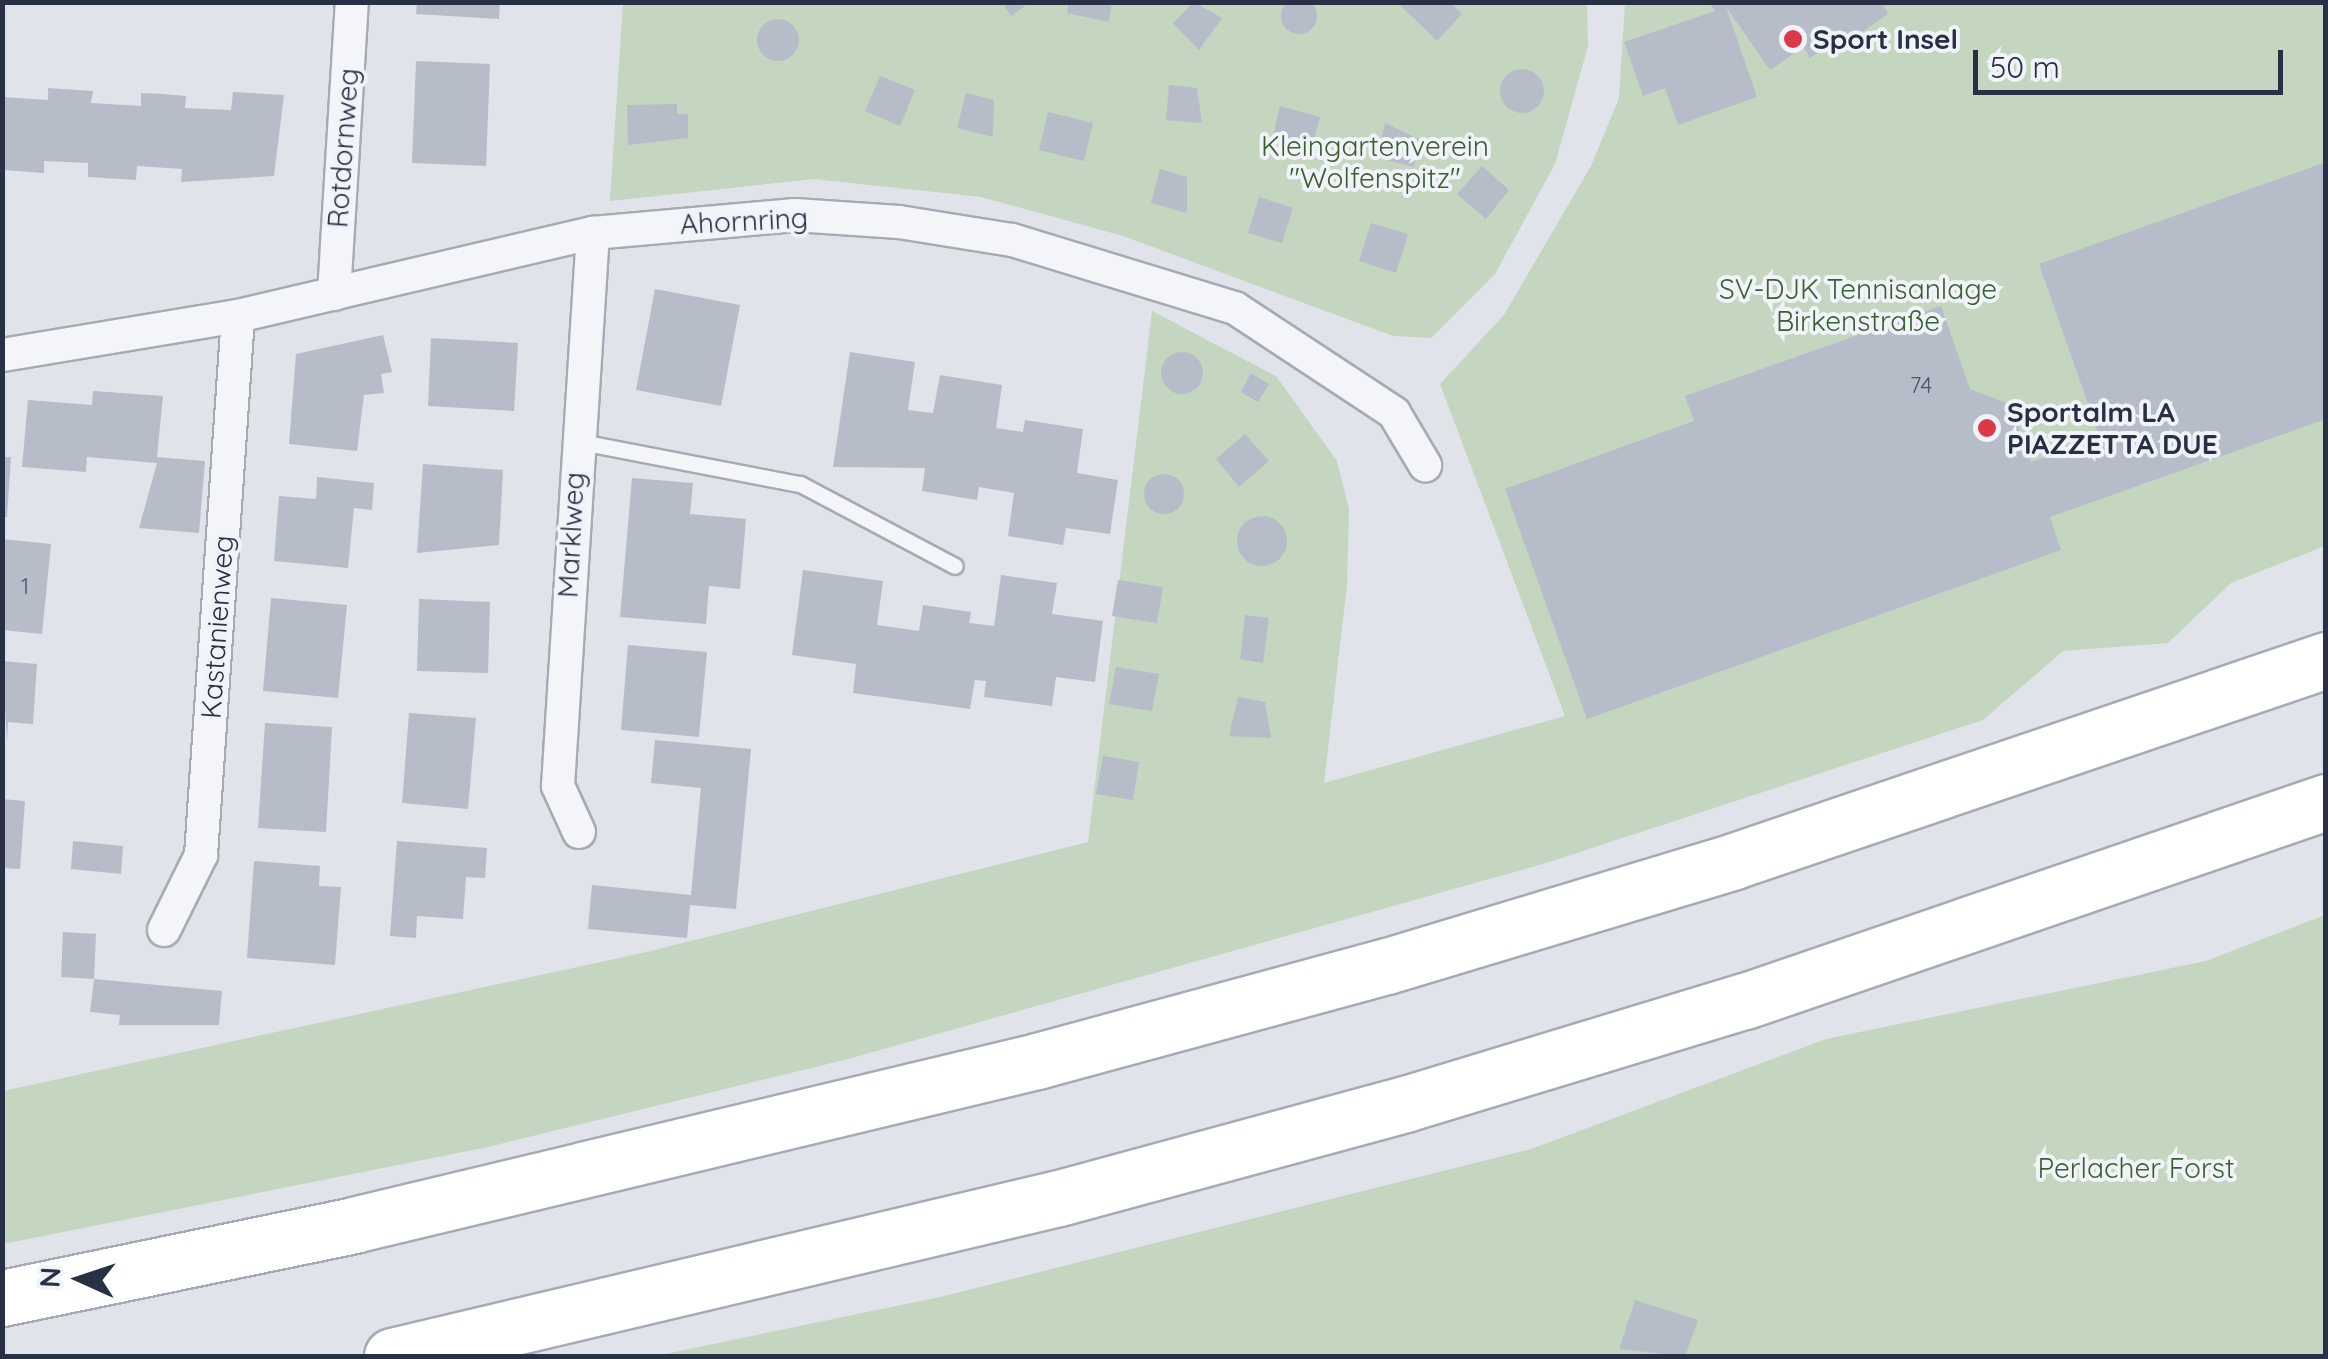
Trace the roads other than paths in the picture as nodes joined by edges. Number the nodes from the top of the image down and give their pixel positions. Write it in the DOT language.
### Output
graph roads {
  1 [pos="352,2"];
  2 [pos="593,233"];
  3 [pos="334,294"];
  4 [pos="238,316"];
  5 [pos="2,355"];
  6 [pos="576,441"];
  7 [pos="1425,465"];
  8 [pos="955,566"];
  9 [pos="2326,660"];
  10 [pos="2326,802"];
  11 [pos="579,832"];
  12 [pos="164,930"];
  13 [pos="2,1298"];
  14 [pos="392,1356"];
  1 -- 3 [label="street, Rotdornweg"];
  2 -- 3 [label="street, Ahornring"];
  2 -- 6 [label="street, Marklweg"];
  2 -- 7 [label="street, Ahornring"];
  3 -- 4 [label="street, Ahornring"];
  4 -- 5 [label="street, Ahornring"];
  4 -- 12 [label="street, Kastanienweg"];
  6 -- 8 [label="lane"];
  6 -- 11 [label="street, Marklweg"];
  9 -- 13 [label="highway"];
  10 -- 14 [label="highway"];
}
